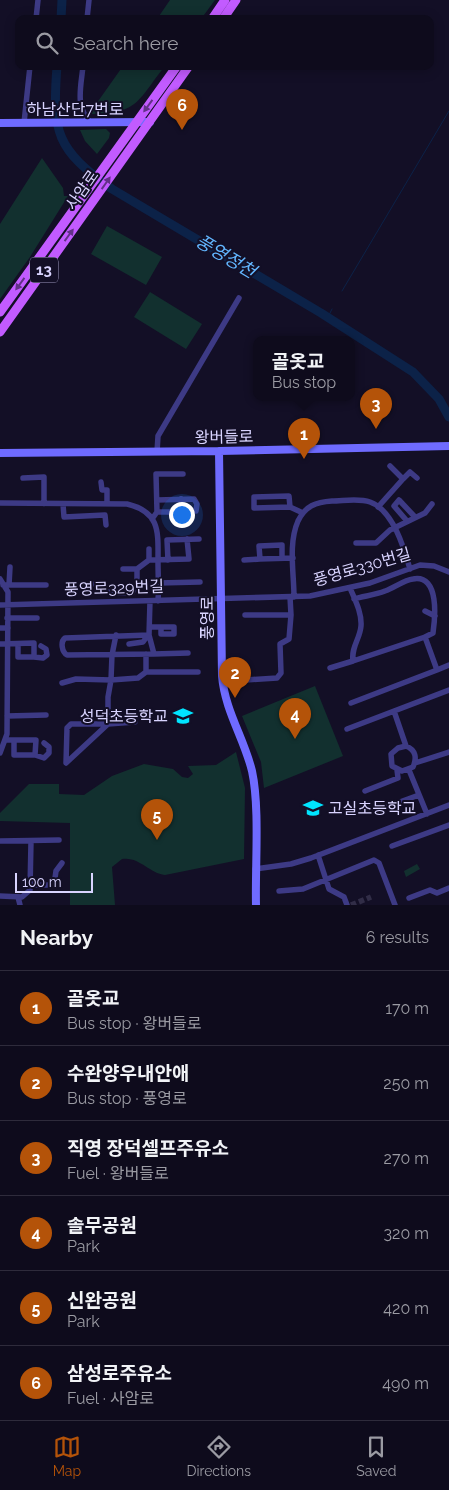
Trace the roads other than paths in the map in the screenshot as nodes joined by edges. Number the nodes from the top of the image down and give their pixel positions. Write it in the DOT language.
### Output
graph roads {
  1 [pos="38,0"];
  2 [pos="89,0"];
  3 [pos="225,0"];
  4 [pos="236,0"];
  5 [pos="36,15"];
  6 [pos="87,15"];
  7 [pos="215,15"];
  8 [pos="226,15"];
  9 [pos="30,70"];
  10 [pos="83,70"];
  11 [pos="174,70"];
  12 [pos="186,70"];
  13 [pos="90,122"];
  14 [pos="136,122"];
  15 [pos="150,122"];
  16 [pos="0,123"];
  17 [pos="24,123"];
  18 [pos="239,298"];
  19 [pos="0,312"];
  20 [pos="0,332"];
  21 [pos="449,446"];
  22 [pos="219,451"];
  23 [pos="157,452"];
  24 [pos="0,453"];
  25 [pos="390,466"];
  26 [pos="183,474"];
  27 [pos="22,478"];
  28 [pos="417,478"];
  29 [pos="403,479"];
  30 [pos="101,482"];
  31 [pos="107,490"];
  32 [pos="116,491"];
  33 [pos="181,499"];
  34 [pos="157,500"];
  35 [pos="0,503"];
  36 [pos="44,504"];
  37 [pos="63,504"];
  38 [pos="107,504"];
  39 [pos="432,504"];
  40 [pos="290,507"];
  41 [pos="378,507"];
  42 [pos="196,510"];
  43 [pos="157,512"];
  44 [pos="303,513"];
  45 [pos="415,518"];
  46 [pos="152,519"];
  47 [pos="407,521"];
  48 [pos="106,525"];
  49 [pos="395,528"];
  50 [pos="187,539"];
  51 [pos="199,539"];
  52 [pos="356,543"];
  53 [pos="149,549"];
  54 [pos="282,558"];
  55 [pos="293,558"];
  56 [pos="260,559"];
  57 [pos="149,560"];
  58 [pos="158,560"];
  59 [pos="168,560"];
  60 [pos="244,560"];
  61 [pos="10,567"];
  62 [pos="410,568"];
  63 [pos="123,569"];
  64 [pos="137,569"];
  65 [pos="449,572"];
  66 [pos="200,582"];
  67 [pos="4,583"];
  68 [pos="158,583"];
  69 [pos="95,584"];
  70 [pos="46,585"];
  71 [pos="350,588"];
  72 [pos="292,597"];
  73 [pos="354,598"];
  74 [pos="221,599"];
  75 [pos="158,601"];
  76 [pos="150,602"];
  77 [pos="0,605"];
  78 [pos="7,605"];
  79 [pos="425,612"];
  80 [pos="245,616"];
  81 [pos="292,616"];
  82 [pos="436,616"];
  83 [pos="7,618"];
  84 [pos="38,618"];
  85 [pos="150,627"];
  86 [pos="161,627"];
  87 [pos="0,628"];
  88 [pos="8,628"];
  89 [pos="116,635"];
  90 [pos="148,635"];
  91 [pos="425,637"];
  92 [pos="0,644"];
  93 [pos="7,644"];
  94 [pos="18,644"];
  95 [pos="129,644"];
  96 [pos="42,646"];
  97 [pos="188,652"];
  98 [pos="112,654"];
  99 [pos="146,654"];
  100 [pos="154,654"];
  101 [pos="34,657"];
  102 [pos="353,661"];
  103 [pos="449,665"];
  104 [pos="330,668"];
  105 [pos="438,670"];
  106 [pos="146,672"];
  107 [pos="198,672"];
  108 [pos="111,680"];
  109 [pos="246,680"];
  110 [pos="62,683"];
  111 [pos="449,690"];
  112 [pos="351,703"];
  113 [pos="394,711"];
  114 [pos="46,715"];
  115 [pos="7,716"];
  116 [pos="135,722"];
  117 [pos="108,724"];
  118 [pos="347,729"];
  119 [pos="7,740"];
  120 [pos="14,740"];
  121 [pos="44,743"];
  122 [pos="406,746"];
  123 [pos="449,752"];
  124 [pos="0,753"];
  125 [pos="36,755"];
  126 [pos="415,763"];
  127 [pos="397,770"];
  128 [pos="409,770"];
  129 [pos="365,791"];
  130 [pos="419,795"];
  131 [pos="449,805"];
  132 [pos="375,811"];
  133 [pos="427,814"];
  134 [pos="449,825"];
  135 [pos="59,840"];
  136 [pos="0,841"];
  137 [pos="31,841"];
  138 [pos="392,846"];
  139 [pos="318,855"];
  140 [pos="62,863"];
  141 [pos="256,869"];
  142 [pos="326,880"];
  143 [pos="30,885"];
  144 [pos="449,888"];
  145 [pos="279,891"];
  146 [pos="0,896"];
  147 [pos="18,897"];
  148 [pos="409,898"];
  149 [pos="20,905"];
  150 [pos="256,905"];
  151 [pos="347,905"];
  152 [pos="395,905"];
  1 -- 5 [label="street"];
  2 -- 6 [label="street"];
  3 -- 7 [label="main road"];
  4 -- 8 [label="main road"];
  9 -- 17 [label="street"];
  10 -- 13 [label="street"];
  11 -- 14 [label="main road, 사암로 / 13, one-way"];
  12 -- 15 [label="main road, 사암로 / 13"];
  13 -- 14 [label="main road, 하남산단7번로"];
  13 -- 17 [label="main road, 하남산단7번로"];
  14 -- 15 [label="main road, 하남산단7번로"];
  14 -- 19 [label="main road, 사암로 / 13, one-way"];
  20 -- 15 [label="main road, 사암로 / 13, one-way"];
  16 -- 17 [label="main road, 하남산단7번로"];
  18 -- 23 [label="street"];
  21 -- 22 [label="main road, 왕버들로"];
  22 -- 23 [label="main road, 왕버들로"];
  22 -- 74 [label="main road, 풍영로"];
  23 -- 24 [label="main road, 왕버들로"];
  25 -- 29 [label="street"];
  26 -- 34 [label="street"];
  27 -- 36 [label="street"];
  28 -- 29 [label="street"];
  29 -- 41 [label="street"];
  30 -- 31 [label="street"];
  31 -- 32 [label="street"];
  31 -- 38 [label="street"];
  33 -- 34 [label="street"];
  33 -- 42 [label="street"];
  33 -- 43 [label="street"];
  34 -- 43 [label="street"];
  35 -- 36 [label="street"];
  36 -- 37 [label="street"];
  37 -- 38 [label="street"];
  37 -- 48 [label="street"];
  38 -- 46 [label="street"];
  39 -- 45 [label="street"];
  40 -- 40 [label="street"];
  40 -- 44 [label="street"];
  41 -- 44 [label="street"];
  41 -- 49 [label="street"];
  43 -- 46 [label="street"];
  44 -- 55 [label="street"];
  45 -- 47 [label="street"];
  45 -- 47 [label="street"];
  46 -- 58 [label="street"];
  47 -- 49 [label="street"];
  49 -- 52 [label="street"];
  49 -- 62 [label="street"];
  50 -- 51 [label="street"];
  50 -- 59 [label="street"];
  50 -- 59 [label="street"];
  53 -- 57 [label="street"];
  54 -- 55 [label="street"];
  54 -- 56 [label="street"];
  54 -- 56 [label="street"];
  55 -- 72 [label="street"];
  56 -- 60 [label="street"];
  57 -- 58 [label="street"];
  57 -- 64 [label="street"];
  58 -- 59 [label="street"];
  58 -- 68 [label="street"];
  61 -- 67 [label="street"];
  62 -- 65 [label="street, 풍영로330번길"];
  62 -- 71 [label="street, 풍영로330번길"];
  63 -- 64 [label="street"];
  64 -- 69 [label="street"];
  66 -- 68 [label="street"];
  67 -- 70 [label="street"];
  67 -- 78 [label="street"];
  68 -- 75 [label="street"];
  71 -- 72 [label="street, 풍영로330번길"];
  71 -- 73 [label="street"];
  72 -- 74 [label="street, 풍영로330번길"];
  72 -- 81 [label="street"];
  73 -- 82 [label="street"];
  73 -- 102 [label="street"];
  74 -- 75 [label="street, 풍영로329번길"];
  74 -- 141 [label="main road, 풍영로"];
  75 -- 76 [label="street, 풍영로329번길"];
  76 -- 78 [label="street, 풍영로329번길"];
  76 -- 85 [label="street"];
  77 -- 78 [label="street, 풍영로329번길"];
  78 -- 83 [label="street"];
  79 -- 82 [label="street"];
  80 -- 81 [label="street"];
  81 -- 109 [label="street"];
  82 -- 91 [label="street"];
  83 -- 84 [label="street"];
  83 -- 88 [label="street"];
  85 -- 86 [label="street"];
  85 -- 90 [label="street"];
  87 -- 88 [label="street"];
  88 -- 93 [label="street"];
  89 -- 90 [label="street"];
  89 -- 98 [label="street"];
  89 -- 98 [label="street"];
  90 -- 95 [label="street"];
  90 -- 100 [label="street"];
  91 -- 102 [label="street"];
  91 -- 105 [label="street"];
  92 -- 93 [label="street"];
  93 -- 94 [label="street"];
  93 -- 115 [label="street"];
  94 -- 101 [label="street"];
  94 -- 101 [label="street"];
  96 -- 101 [label="street"];
  97 -- 100 [label="street"];
  98 -- 99 [label="street"];
  98 -- 108 [label="street"];
  99 -- 100 [label="street"];
  99 -- 106 [label="street"];
  102 -- 104 [label="street"];
  103 -- 105 [label="street"];
  105 -- 112 [label="street"];
  106 -- 107 [label="street"];
  106 -- 108 [label="street"];
  108 -- 110 [label="street"];
  108 -- 117 [label="street"];
  111 -- 113 [label="street"];
  113 -- 118 [label="street"];
  113 -- 122 [label="street"];
  114 -- 115 [label="street"];
  115 -- 119 [label="street"];
  116 -- 117 [label="street"];
  117 -- 117 [label="street"];
  119 -- 120 [label="street"];
  119 -- 124 [label="street"];
  120 -- 125 [label="street"];
  120 -- 125 [label="street"];
  121 -- 125 [label="street"];
  122 -- 126 [label="street"];
  122 -- 127 [label="street"];
  123 -- 126 [label="street"];
  126 -- 128 [label="street"];
  127 -- 128 [label="street"];
  127 -- 129 [label="street"];
  128 -- 130 [label="street"];
  130 -- 132 [label="street"];
  130 -- 133 [label="street"];
  131 -- 133 [label="street"];
  133 -- 139 [label="street"];
  134 -- 138 [label="street"];
  135 -- 137 [label="street"];
  136 -- 137 [label="street"];
  137 -- 143 [label="street"];
  139 -- 141 [label="street"];
  139 -- 142 [label="street"];
  140 -- 143 [label="street"];
  141 -- 150 [label="main road, 풍영로"];
  142 -- 145 [label="street"];
  142 -- 151 [label="street"];
  142 -- 152 [label="street"];
  143 -- 147 [label="street"];
  144 -- 148 [label="street"];
  146 -- 147 [label="street"];
  147 -- 149 [label="street"];
}
